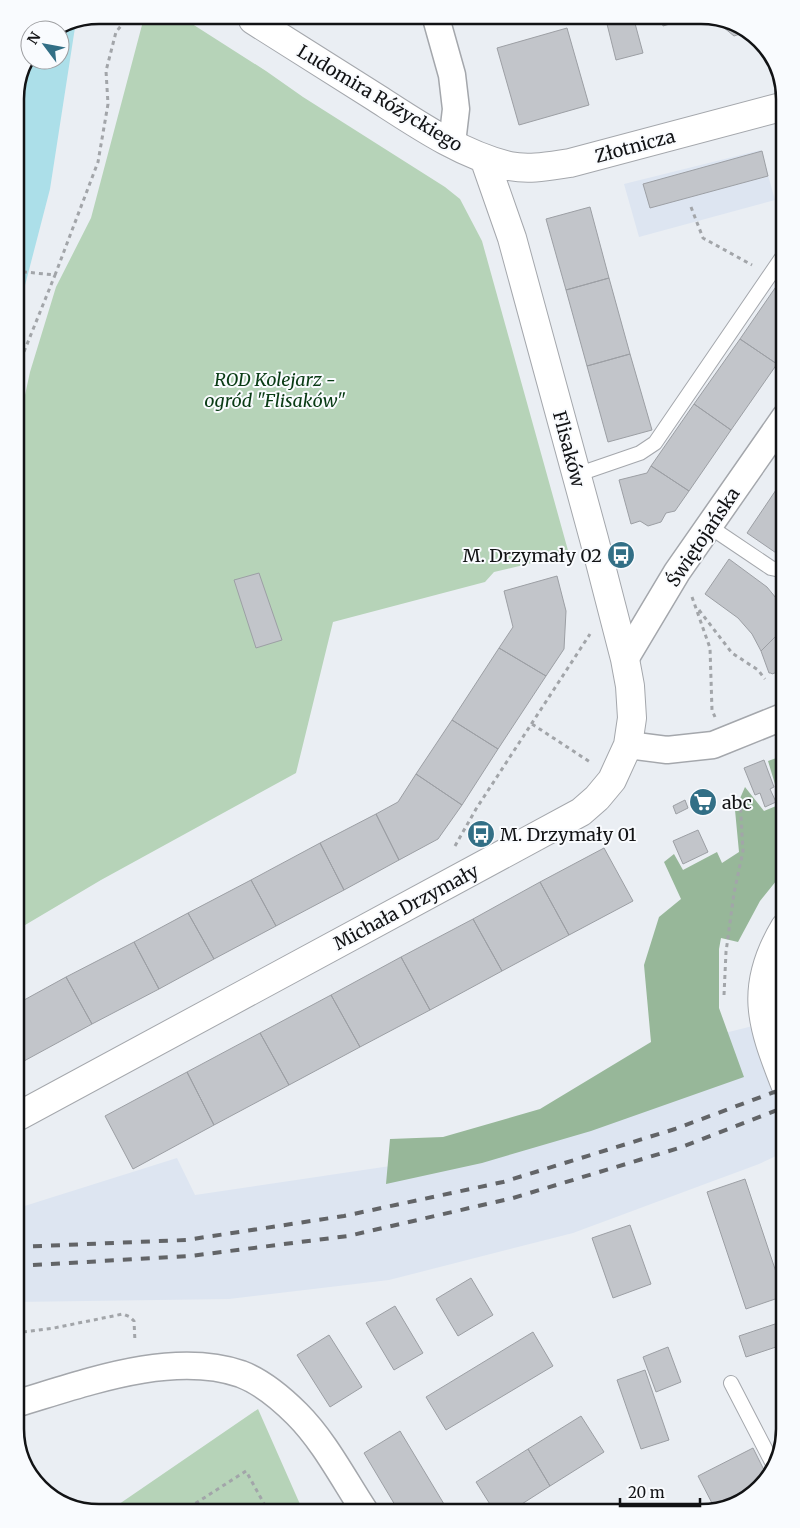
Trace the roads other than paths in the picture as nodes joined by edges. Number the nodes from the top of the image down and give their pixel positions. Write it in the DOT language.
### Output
graph roads {
  1 [pos="259,24"];
  2 [pos="438,24"];
  3 [pos="776,108"];
  4 [pos="452,143"];
  5 [pos="484,158"];
  6 [pos="776,266"];
  7 [pos="776,429"];
  8 [pos="576,475"];
  9 [pos="719,534"];
  10 [pos="776,569"];
  11 [pos="625,659"];
  12 [pos="776,720"];
  13 [pos="628,745"];
  14 [pos="776,943"];
  15 [pos="776,1061"];
  16 [pos="24,1113"];
  17 [pos="730,1383"];
  18 [pos="24,1401"];
  19 [pos="770,1458"];
  20 [pos="360,1504"];
  1 -- 4 [label="street, Ludomira Różyckiego"];
  2 -- 4 [label="street"];
  3 -- 5 [label="street, Złotnicza"];
  4 -- 5 [label="street, Ludomira Różyckiego"];
  5 -- 8 [label="street, Flisaków"];
  6 -- 8 [label="lane"];
  7 -- 11 [label="street, Świętojańska"];
  8 -- 11 [label="street, Flisaków"];
  9 -- 10 [label="lane"];
  11 -- 13 [label="street, Flisaków"];
  12 -- 13 [label="street"];
  13 -- 16 [label="street, Michała Drzymały"];
  14 -- 15 [label="street"];
  17 -- 19 [label="lane"];
  18 -- 20 [label="street"];
}
